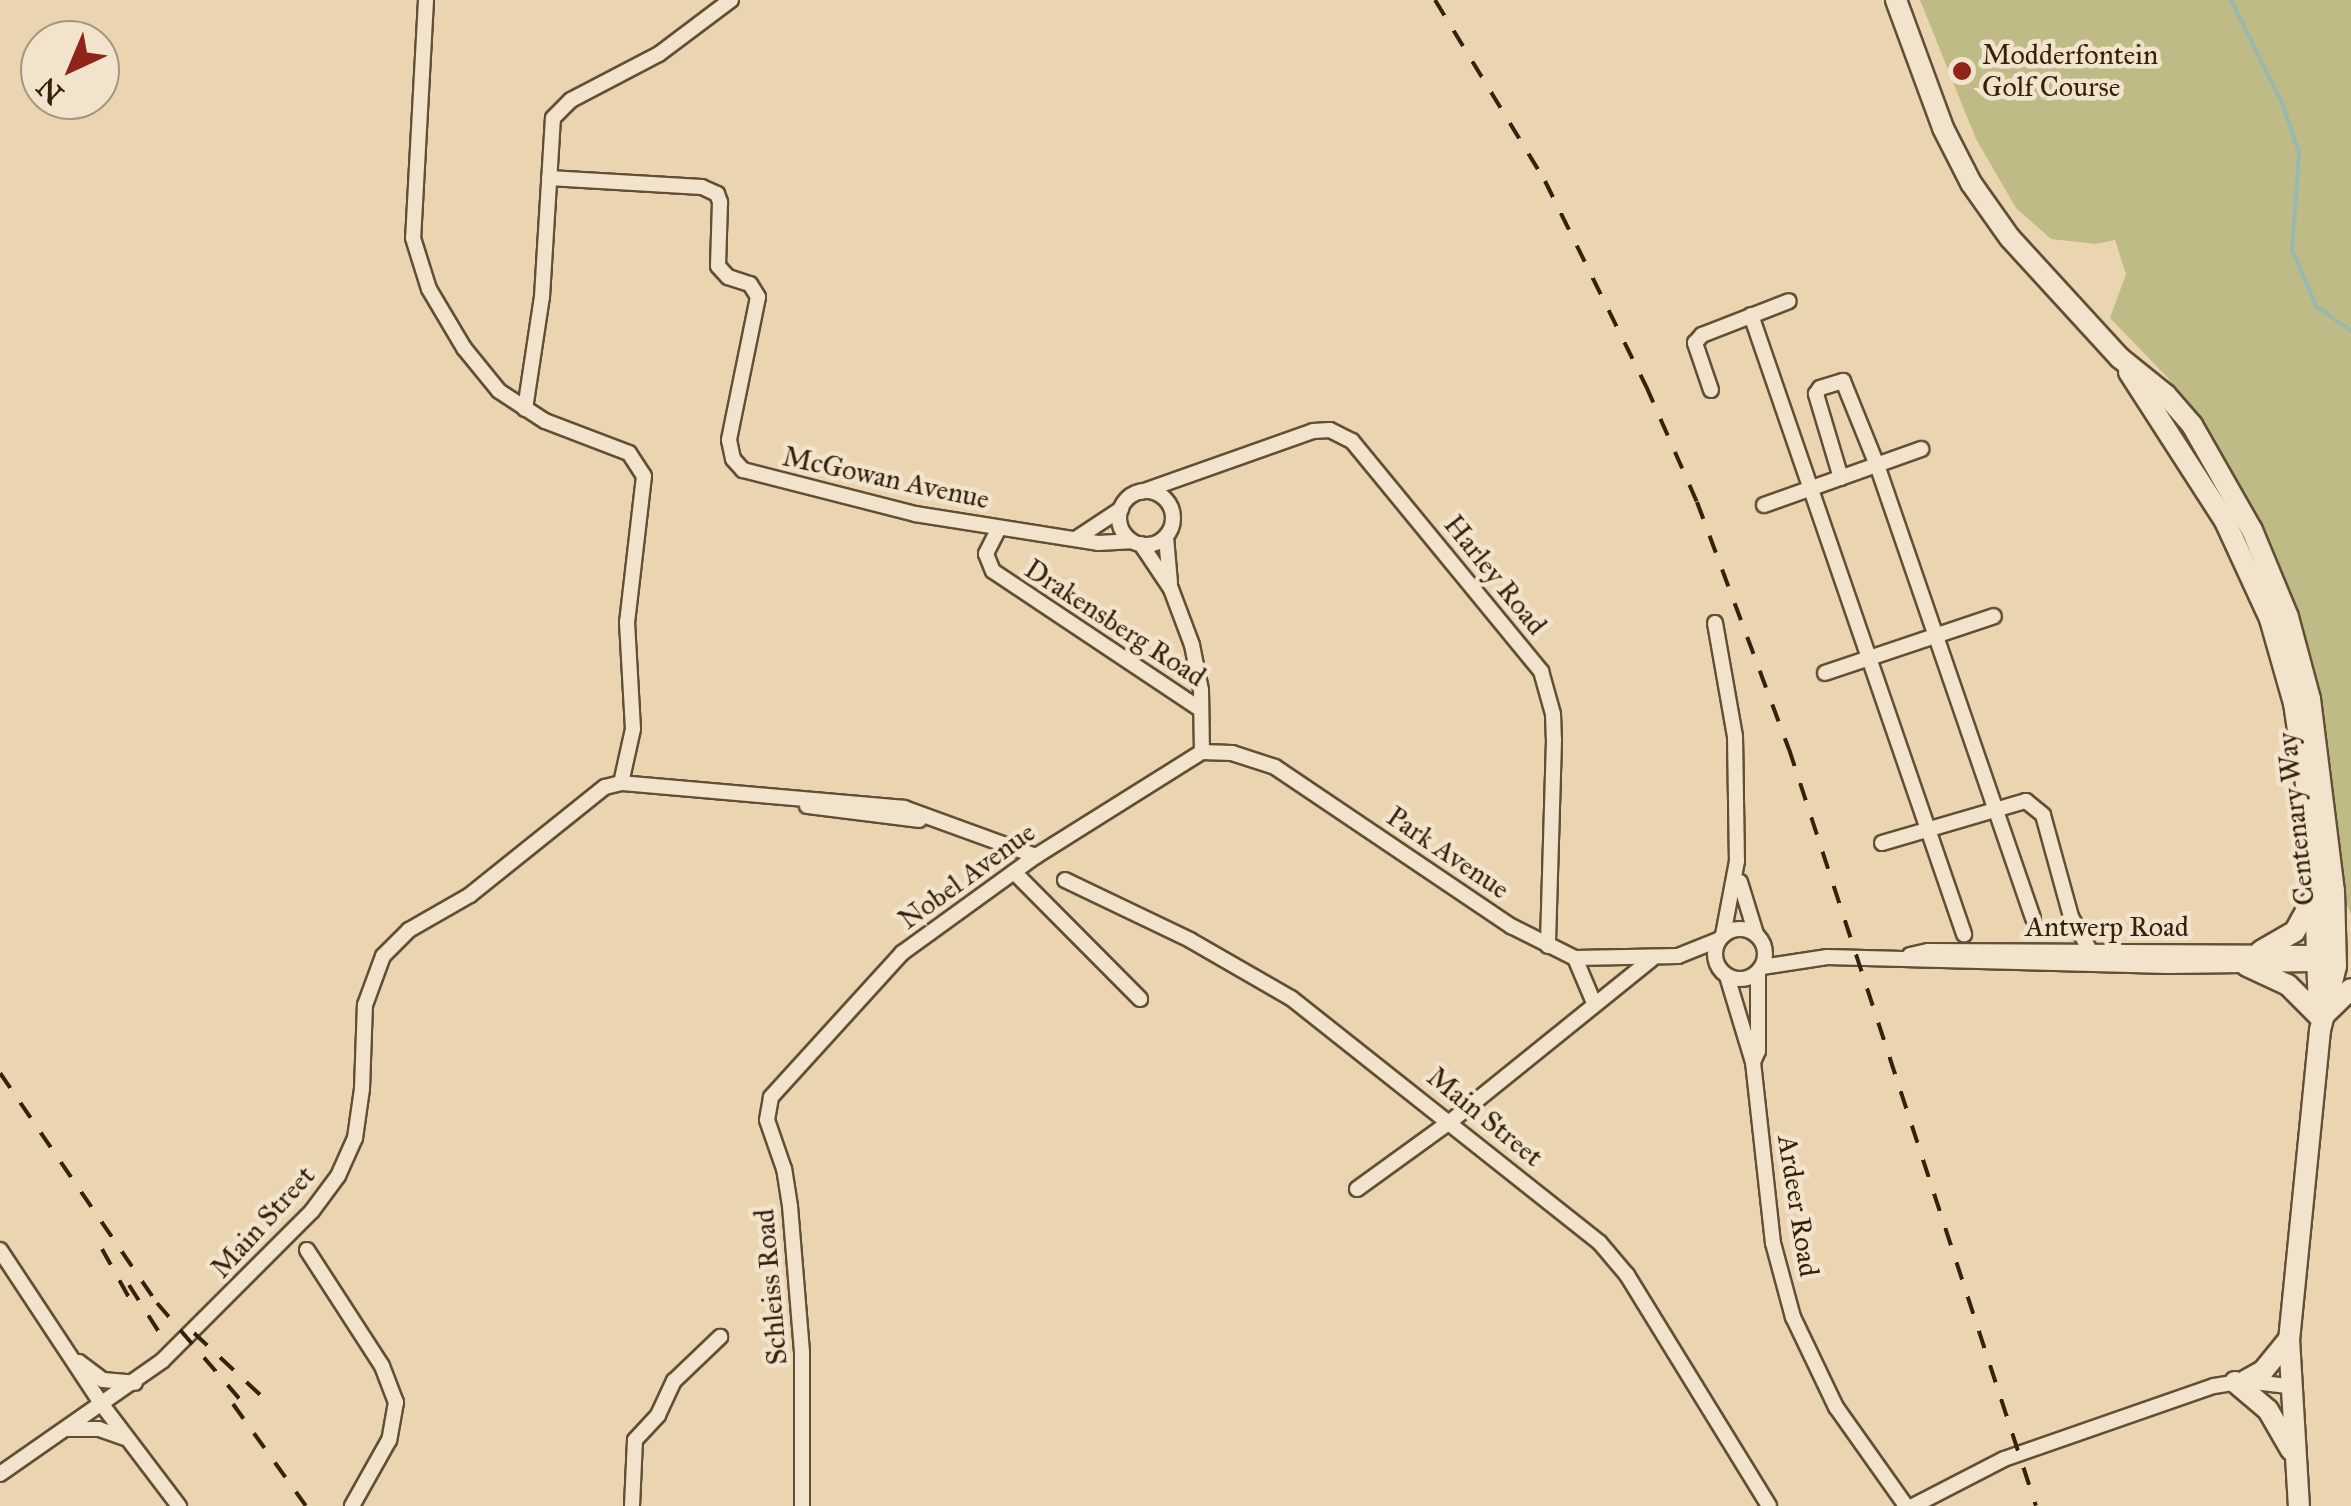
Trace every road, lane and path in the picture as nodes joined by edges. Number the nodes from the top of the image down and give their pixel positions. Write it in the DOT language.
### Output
graph roads {
  1 [pos="426,0"];
  2 [pos="731,0"];
  3 [pos="1896,0"];
  4 [pos="549,178"];
  5 [pos="1789,301"];
  6 [pos="1752,316"];
  7 [pos="1712,390"];
  8 [pos="525,409"];
  9 [pos="1921,449"];
  10 [pos="1878,465"];
  11 [pos="1177,477"];
  12 [pos="1842,478"];
  13 [pos="1810,490"];
  14 [pos="1141,492"];
  15 [pos="1171,506"];
  16 [pos="1764,506"];
  17 [pos="1121,508"];
  18 [pos="1104,520"];
  19 [pos="998,528"];
  20 [pos="1166,537"];
  21 [pos="1077,538"];
  22 [pos="1130,543"];
  23 [pos="1170,589"];
  24 [pos="1994,616"];
  25 [pos="1716,622"];
  26 [pos="1938,636"];
  27 [pos="1869,658"];
  28 [pos="1825,673"];
  29 [pos="1200,709"];
  30 [pos="1202,752"];
  31 [pos="620,783"];
  32 [pos="1996,808"];
  33 [pos="1928,829"];
  34 [pos="1882,843"];
  35 [pos="1036,856"];
  36 [pos="1736,861"];
  37 [pos="1014,872"];
  38 [pos="1065,880"];
  39 [pos="2324,893"];
  40 [pos="2033,918"];
  41 [pos="2071,918"];
  42 [pos="2351,926"];
  43 [pos="1964,934"];
  44 [pos="1720,937"];
  45 [pos="1758,937"];
  46 [pos="1548,946"];
  47 [pos="2060,953"];
  48 [pos="2092,954"];
  49 [pos="1678,956"];
  50 [pos="1828,956"];
  51 [pos="1900,957"];
  52 [pos="1574,958"];
  53 [pos="1653,958"];
  54 [pos="2315,958"];
  55 [pos="2254,959"];
  56 [pos="1760,969"];
  57 [pos="1724,974"];
  58 [pos="2351,988"];
  59 [pos="1140,999"];
  60 [pos="1594,1004"];
  61 [pos="2321,1020"];
  62 [pos="1753,1062"];
  63 [pos="789,1074"];
  64 [pos="1451,1121"];
  65 [pos="1357,1189"];
  66 [pos="0,1250"];
  67 [pos="306,1250"];
  68 [pos="720,1337"];
  69 [pos="2289,1339"];
  70 [pos="66,1352"];
  71 [pos="2240,1381"];
  72 [pos="130,1386"];
  73 [pos="2288,1386"];
  74 [pos="103,1406"];
  75 [pos="65,1429"];
  76 [pos="126,1435"];
  77 [pos="2294,1456"];
  78 [pos="5,1469"];
  79 [pos="180,1506"];
  80 [pos="352,1506"];
  81 [pos="632,1506"];
  82 [pos="802,1506"];
  83 [pos="1769,1506"];
  84 [pos="1909,1506"];
  85 [pos="2299,1506"];
  1 -- 8 [label="street"];
  2 -- 4 [label="street"];
  3 -- 39 [label="main road, Centenary Way"];
  4 -- 8 [label="street"];
  4 -- 19 [label="street, McGowan Avenue"];
  5 -- 6 [label="street"];
  6 -- 7 [label="street"];
  6 -- 13 [label="street"];
  8 -- 31 [label="street"];
  9 -- 10 [label="street"];
  10 -- 12 [label="street"];
  10 -- 12 [label="street"];
  10 -- 26 [label="street"];
  11 -- 14 [label="street, Harley Road"];
  11 -- 15 [label="street"];
  11 -- 46 [label="street, Harley Road"];
  12 -- 13 [label="street"];
  13 -- 16 [label="street"];
  13 -- 27 [label="street"];
  14 -- 15 [label="street"];
  14 -- 17 [label="street"];
  15 -- 20 [label="street"];
  17 -- 18 [label="street"];
  17 -- 22 [label="street"];
  18 -- 21 [label="street"];
  18 -- 22 [label="street"];
  19 -- 21 [label="street, McGowan Avenue"];
  19 -- 29 [label="street, Drakensberg Road"];
  20 -- 22 [label="street"];
  20 -- 23 [label="street"];
  21 -- 22 [label="street, McGowan Avenue"];
  22 -- 23 [label="street"];
  23 -- 29 [label="street"];
  24 -- 26 [label="street"];
  25 -- 36 [label="street"];
  26 -- 27 [label="street"];
  26 -- 32 [label="street"];
  27 -- 28 [label="street"];
  27 -- 33 [label="street"];
  29 -- 30 [label="street"];
  30 -- 35 [label="street, Nobel Avenue"];
  30 -- 46 [label="street, Park Avenue"];
  31 -- 35 [label="street"];
  31 -- 72 [label="street, Main Street"];
  32 -- 33 [label="street"];
  32 -- 40 [label="street"];
  32 -- 41 [label="street"];
  33 -- 34 [label="street"];
  33 -- 43 [label="street"];
  35 -- 37 [label="street, Nobel Avenue"];
  36 -- 44 [label="street"];
  36 -- 45 [label="street"];
  37 -- 59 [label="street"];
  37 -- 63 [label="street, Nobel Avenue"];
  38 -- 64 [label="street, Main Street"];
  39 -- 42 [label="main road"];
  39 -- 54 [label="main road, Centenary Way"];
  39 -- 55 [label="main road"];
  39 -- 61 [label="main road, Centenary Way"];
  41 -- 47 [label="street"];
  41 -- 48 [label="street"];
  44 -- 45 [label="street"];
  44 -- 49 [label="street, Park Avenue"];
  44 -- 57 [label="street"];
  45 -- 50 [label="street, Antwerp Road"];
  45 -- 56 [label="street"];
  46 -- 52 [label="street, Park Avenue"];
  47 -- 48 [label="street, Antwerp Road"];
  47 -- 51 [label="street, Antwerp Road"];
  48 -- 55 [label="street, Antwerp Road"];
  49 -- 53 [label="street, Park Avenue"];
  49 -- 57 [label="street, Park Avenue"];
  50 -- 51 [label="street, Antwerp Road"];
  50 -- 56 [label="street, Antwerp Road"];
  51 -- 55 [label="street, Antwerp Road"];
  52 -- 53 [label="street, Park Avenue"];
  52 -- 60 [label="street"];
  53 -- 60 [label="street"];
  54 -- 55 [label="street, Antwerp Road"];
  54 -- 61 [label="main road, Centenary Way"];
  55 -- 61 [label="main road"];
  56 -- 57 [label="street"];
  56 -- 62 [label="street, Ardeer Road"];
  57 -- 62 [label="street, Ardeer Road"];
  58 -- 61 [label="main road"];
  60 -- 64 [label="street"];
  61 -- 69 [label="main road, Centenary Way"];
  62 -- 84 [label="street, Ardeer Road"];
  63 -- 82 [label="street, Schleiss Road"];
  64 -- 65 [label="street"];
  64 -- 83 [label="street, Main Street"];
  66 -- 70 [label="street"];
  67 -- 80 [label="street"];
  68 -- 81 [label="street"];
  69 -- 71 [label="main road"];
  69 -- 73 [label="main road, Centenary Way"];
  70 -- 72 [label="street"];
  70 -- 74 [label="street"];
  71 -- 73 [label="street"];
  71 -- 77 [label="main road"];
  71 -- 84 [label="street"];
  72 -- 74 [label="street, Main Street"];
  72 -- 76 [label="street"];
  73 -- 77 [label="main road, Centenary Way"];
  74 -- 75 [label="street, Main Street"];
  74 -- 76 [label="street"];
  75 -- 76 [label="street"];
  75 -- 78 [label="street, Main Street"];
  76 -- 79 [label="street"];
  77 -- 85 [label="main road, Centenary Way"];
}
